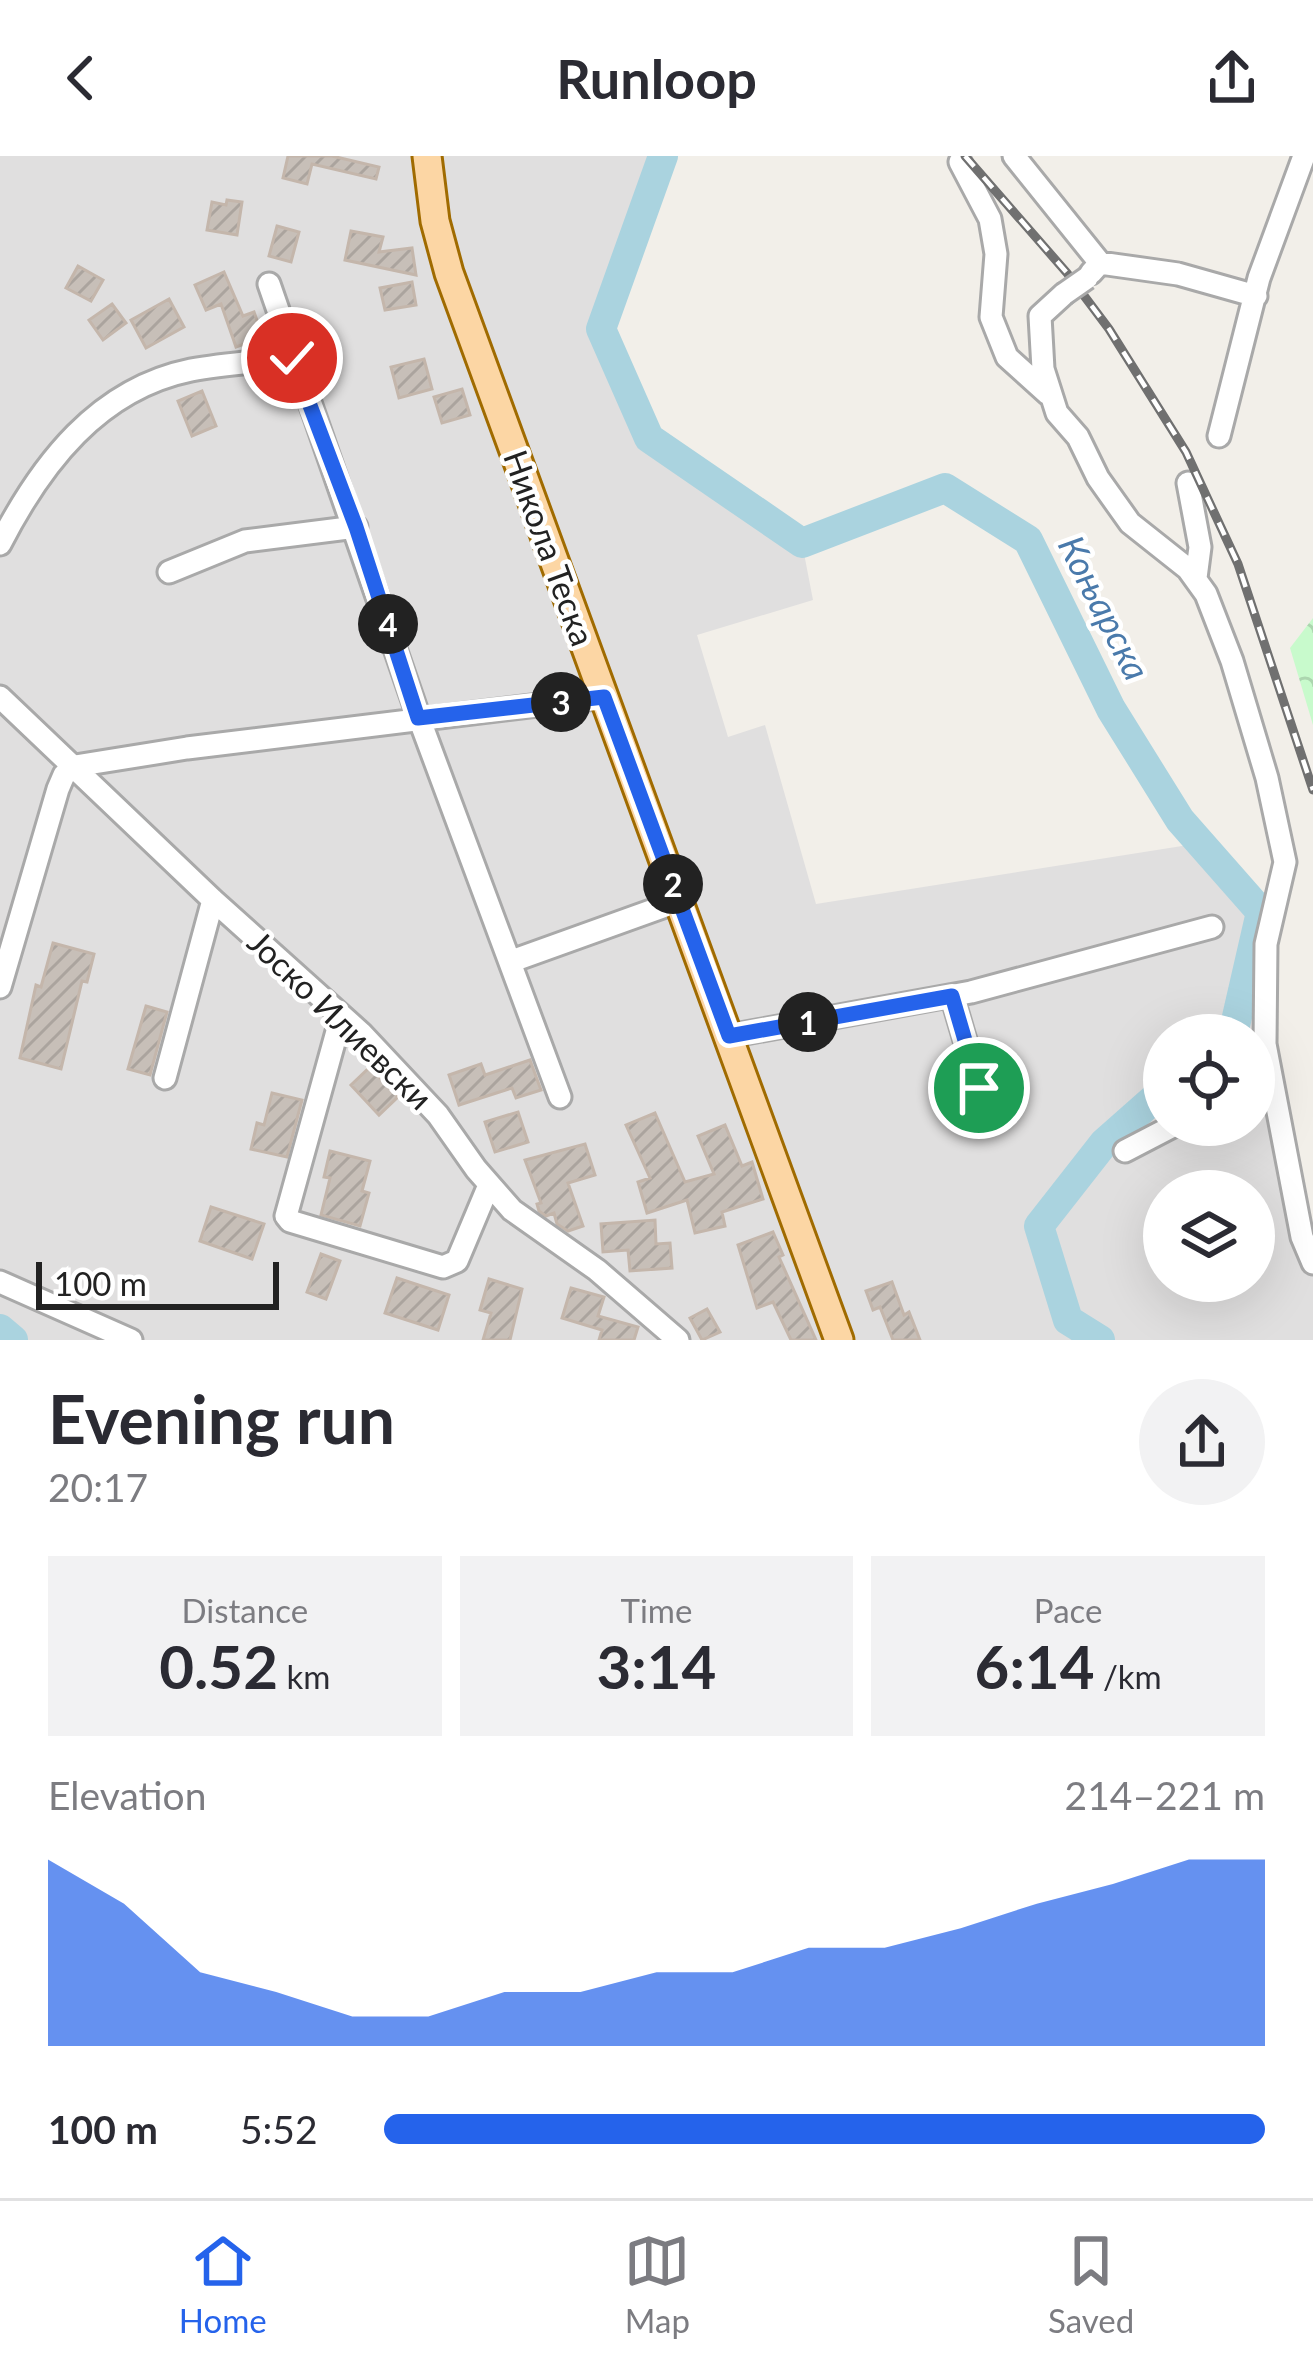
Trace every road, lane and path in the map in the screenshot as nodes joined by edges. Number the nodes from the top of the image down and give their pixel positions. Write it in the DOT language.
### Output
graph roads {
  1 [pos="427,156"];
  2 [pos="1015,156"];
  3 [pos="1304,156"];
  4 [pos="960,162"];
  5 [pos="1094,270"];
  6 [pos="269,284"];
  7 [pos="1256,296"];
  8 [pos="292,358"];
  9 [pos="1049,394"];
  10 [pos="1219,436"];
  11 [pos="1188,483"];
  12 [pos="356,527"];
  13 [pos="0,544"];
  14 [pos="169,572"];
  15 [pos="1196,578"];
  16 [pos="604,697"];
  17 [pos="0,698"];
  18 [pos="418,718"];
  19 [pos="75,766"];
  20 [pos="213,899"];
  21 [pos="679,902"];
  22 [pos="1212,927"];
  23 [pos="512,961"];
  24 [pos="0,987"];
  25 [pos="952,996"];
  26 [pos="1263,1014"];
  27 [pos="341,1016"];
  28 [pos="729,1036"];
  29 [pos="165,1078"];
  30 [pos="979,1088"];
  31 [pos="560,1097"];
  32 [pos="1275,1128"];
  33 [pos="1143,1141"];
  34 [pos="1125,1150"];
  35 [pos="489,1185"];
  36 [pos="1313,1263"];
  37 [pos="0,1282"];
  38 [pos="131,1340"];
  39 [pos="678,1340"];
  40 [pos="839,1340"];
  1 -- 16 [label="main road, Никола Теска"];
  2 -- 5 [label="street"];
  3 -- 7 [label="street"];
  4 -- 9 [label="street"];
  5 -- 7 [label="street"];
  5 -- 9 [label="street, bridge"];
  6 -- 8 [label="street"];
  7 -- 10 [label="street"];
  8 -- 12 [label="street"];
  8 -- 13 [label="street"];
  9 -- 15 [label="street"];
  11 -- 15 [label="street"];
  12 -- 14 [label="street"];
  12 -- 18 [label="street"];
  15 -- 26 [label="street"];
  16 -- 18 [label="street"];
  16 -- 21 [label="main road, Никола Теска"];
  17 -- 19 [label="street, Јоско Илиевски"];
  18 -- 19 [label="street"];
  18 -- 23 [label="street"];
  19 -- 20 [label="street, Јоско Илиевски"];
  19 -- 24 [label="street"];
  20 -- 27 [label="street, Јоско Илиевски"];
  20 -- 29 [label="street"];
  21 -- 23 [label="street"];
  21 -- 28 [label="main road, Никола Теска"];
  22 -- 25 [label="street"];
  23 -- 31 [label="street"];
  25 -- 28 [label="street"];
  25 -- 30 [label="street"];
  27 -- 35 [label="street, Јоско Илиевски"];
  27 -- 35 [label="street"];
  28 -- 40 [label="main road, Никола Теска"];
  32 -- 36 [label="street"];
  33 -- 34 [label="street"];
  35 -- 39 [label="street, Јоско Илиевски"];
  37 -- 38 [label="street"];
}
